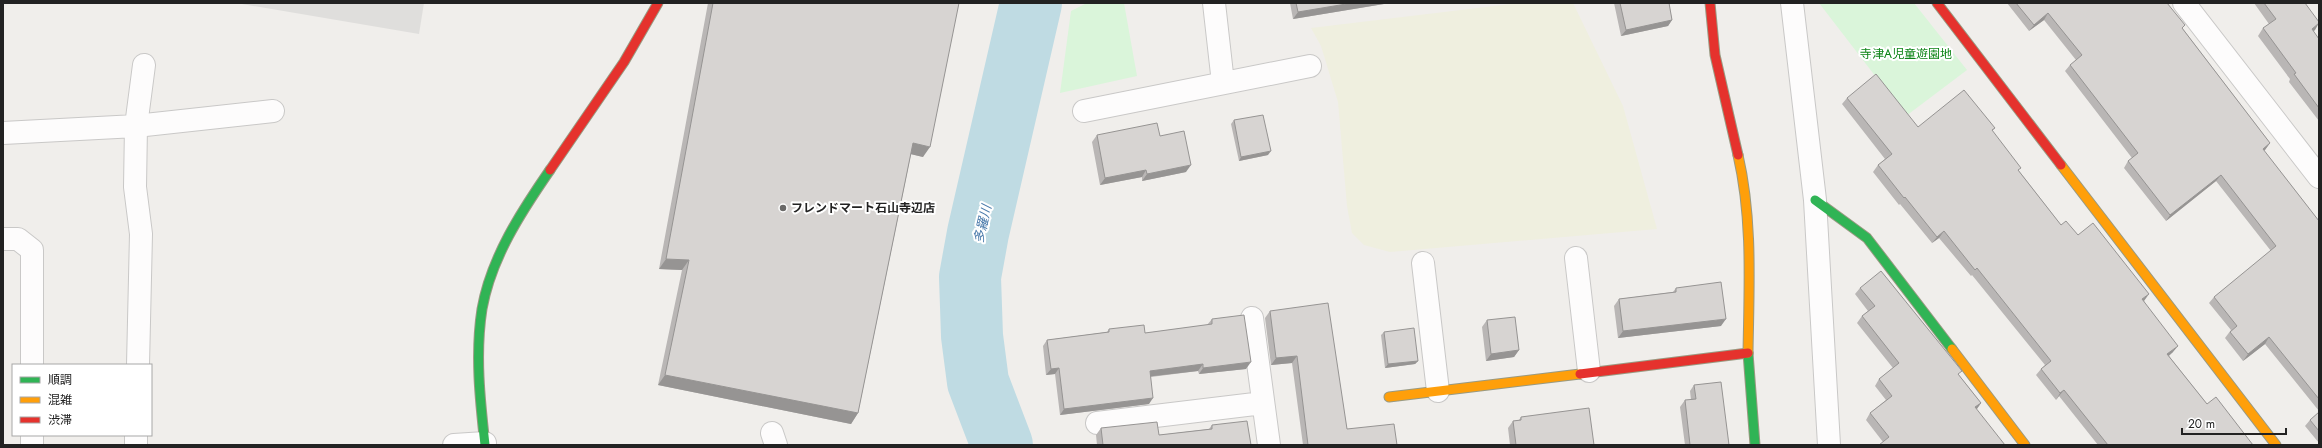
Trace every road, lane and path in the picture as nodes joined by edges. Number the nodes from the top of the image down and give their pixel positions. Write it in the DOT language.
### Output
graph roads {
  1 [pos="658,3"];
  2 [pos="1214,3"];
  3 [pos="1710,3"];
  4 [pos="1792,3"];
  5 [pos="1937,3"];
  6 [pos="2184,3"];
  7 [pos="144,65"];
  8 [pos="1310,66"];
  9 [pos="1223,83"];
  10 [pos="273,111"];
  11 [pos="1084,111"];
  12 [pos="136,126"];
  13 [pos="3,133"];
  14 [pos="2319,178"];
  15 [pos="1814,200"];
  16 [pos="3,239"];
  17 [pos="1576,258"];
  18 [pos="1423,263"];
  19 [pos="1252,318"];
  20 [pos="1748,353"];
  21 [pos="32,364"];
  22 [pos="138,364"];
  23 [pos="1589,371"];
  24 [pos="1438,391"];
  25 [pos="1389,397"];
  26 [pos="1263,403"];
  27 [pos="1097,423"];
  28 [pos="485,444"];
  29 [pos="454,445"];
  30 [pos="1268,445"];
  31 [pos="1755,445"];
  32 [pos="1829,445"];
  33 [pos="2026,445"];
  34 [pos="2276,445"];
  1 -- 28 [label="street"];
  2 -- 9 [label="street"];
  3 -- 20 [label="street"];
  4 -- 15 [label="street"];
  5 -- 34 [label="street"];
  6 -- 14 [label="street"];
  7 -- 12 [label="street"];
  8 -- 9 [label="street"];
  9 -- 11 [label="street"];
  10 -- 12 [label="street"];
  12 -- 13 [label="street"];
  12 -- 22 [label="street"];
  15 -- 32 [label="street"];
  15 -- 33 [label="street"];
  16 -- 21 [label="street"];
  17 -- 23 [label="street"];
  18 -- 24 [label="street"];
  19 -- 26 [label="street"];
  20 -- 23 [label="street"];
  20 -- 31 [label="street"];
  23 -- 24 [label="street"];
  24 -- 25 [label="street"];
  26 -- 27 [label="street"];
  26 -- 30 [label="street"];
  28 -- 29 [label="street"];
}
